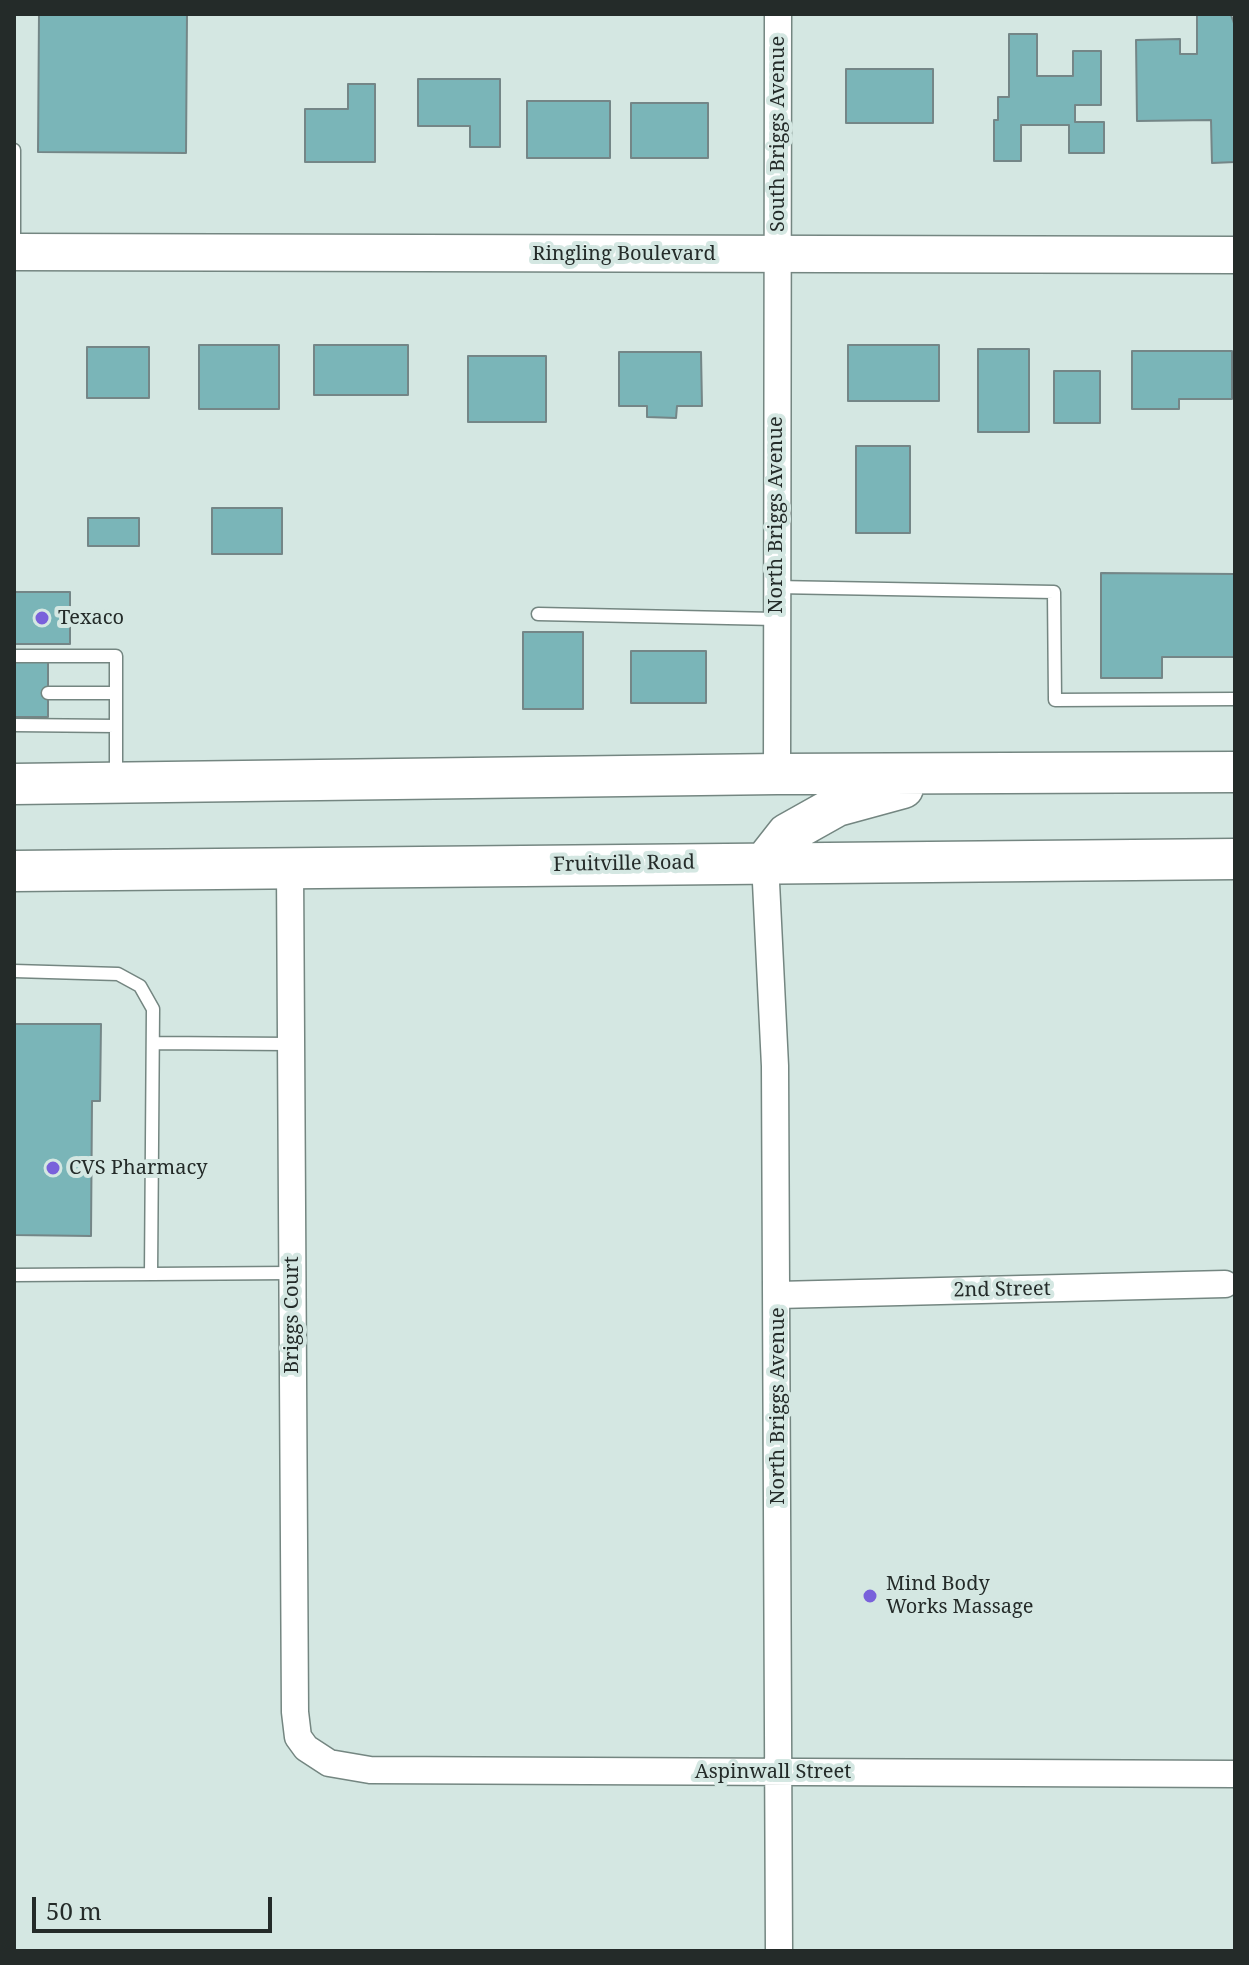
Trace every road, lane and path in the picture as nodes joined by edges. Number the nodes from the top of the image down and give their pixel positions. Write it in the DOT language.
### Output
graph roads {
  1 [pos="778,14"];
  2 [pos="14,150"];
  3 [pos="14,252"];
  4 [pos="778,255"];
  5 [pos="1235,255"];
  6 [pos="776,587"];
  7 [pos="538,614"];
  8 [pos="775,619"];
  9 [pos="14,656"];
  10 [pos="48,693"];
  11 [pos="116,693"];
  12 [pos="1235,700"];
  13 [pos="14,725"];
  14 [pos="116,726"];
  15 [pos="1235,772"];
  16 [pos="957,773"];
  17 [pos="777,774"];
  18 [pos="116,783"];
  19 [pos="14,784"];
  20 [pos="1235,859"];
  21 [pos="765,862"];
  22 [pos="290,869"];
  23 [pos="14,871"];
  24 [pos="14,971"];
  25 [pos="154,1043"];
  26 [pos="290,1044"];
  27 [pos="291,1273"];
  28 [pos="151,1274"];
  29 [pos="14,1275"];
  30 [pos="1225,1284"];
  31 [pos="778,1295"];
  32 [pos="314,1754"];
  33 [pos="779,1772"];
  34 [pos="1235,1774"];
  35 [pos="779,1951"];
  1 -- 4 [label="street, South Briggs Avenue"];
  2 -- 3 [label="lane"];
  3 -- 4 [label="street, Ringling Boulevard"];
  4 -- 5 [label="street, Ringling Boulevard"];
  4 -- 6 [label="street, North Briggs Avenue"];
  6 -- 8 [label="street, North Briggs Avenue"];
  6 -- 12 [label="lane"];
  7 -- 8 [label="lane"];
  8 -- 17 [label="street, North Briggs Avenue"];
  9 -- 11 [label="lane"];
  10 -- 11 [label="lane"];
  11 -- 14 [label="lane"];
  13 -- 14 [label="lane"];
  14 -- 18 [label="lane"];
  15 -- 16 [label="main road"];
  16 -- 17 [label="main road"];
  16 -- 21 [label="main road"];
  17 -- 18 [label="main road"];
  18 -- 19 [label="main road"];
  20 -- 21 [label="main road, Fruitville Road"];
  21 -- 22 [label="main road, Fruitville Road"];
  21 -- 31 [label="street, North Briggs Avenue"];
  22 -- 23 [label="main road, Fruitville Road"];
  22 -- 26 [label="street, Briggs Court"];
  24 -- 25 [label="lane"];
  25 -- 26 [label="lane"];
  25 -- 28 [label="lane"];
  26 -- 27 [label="street, Briggs Court"];
  27 -- 28 [label="lane"];
  27 -- 32 [label="street, Briggs Court"];
  28 -- 29 [label="lane"];
  30 -- 31 [label="street, 2nd Street"];
  31 -- 33 [label="street, North Briggs Avenue"];
  32 -- 33 [label="street, Aspinwall Street"];
  33 -- 34 [label="street, Aspinwall Street"];
  33 -- 35 [label="street, North Briggs Avenue"];
}
